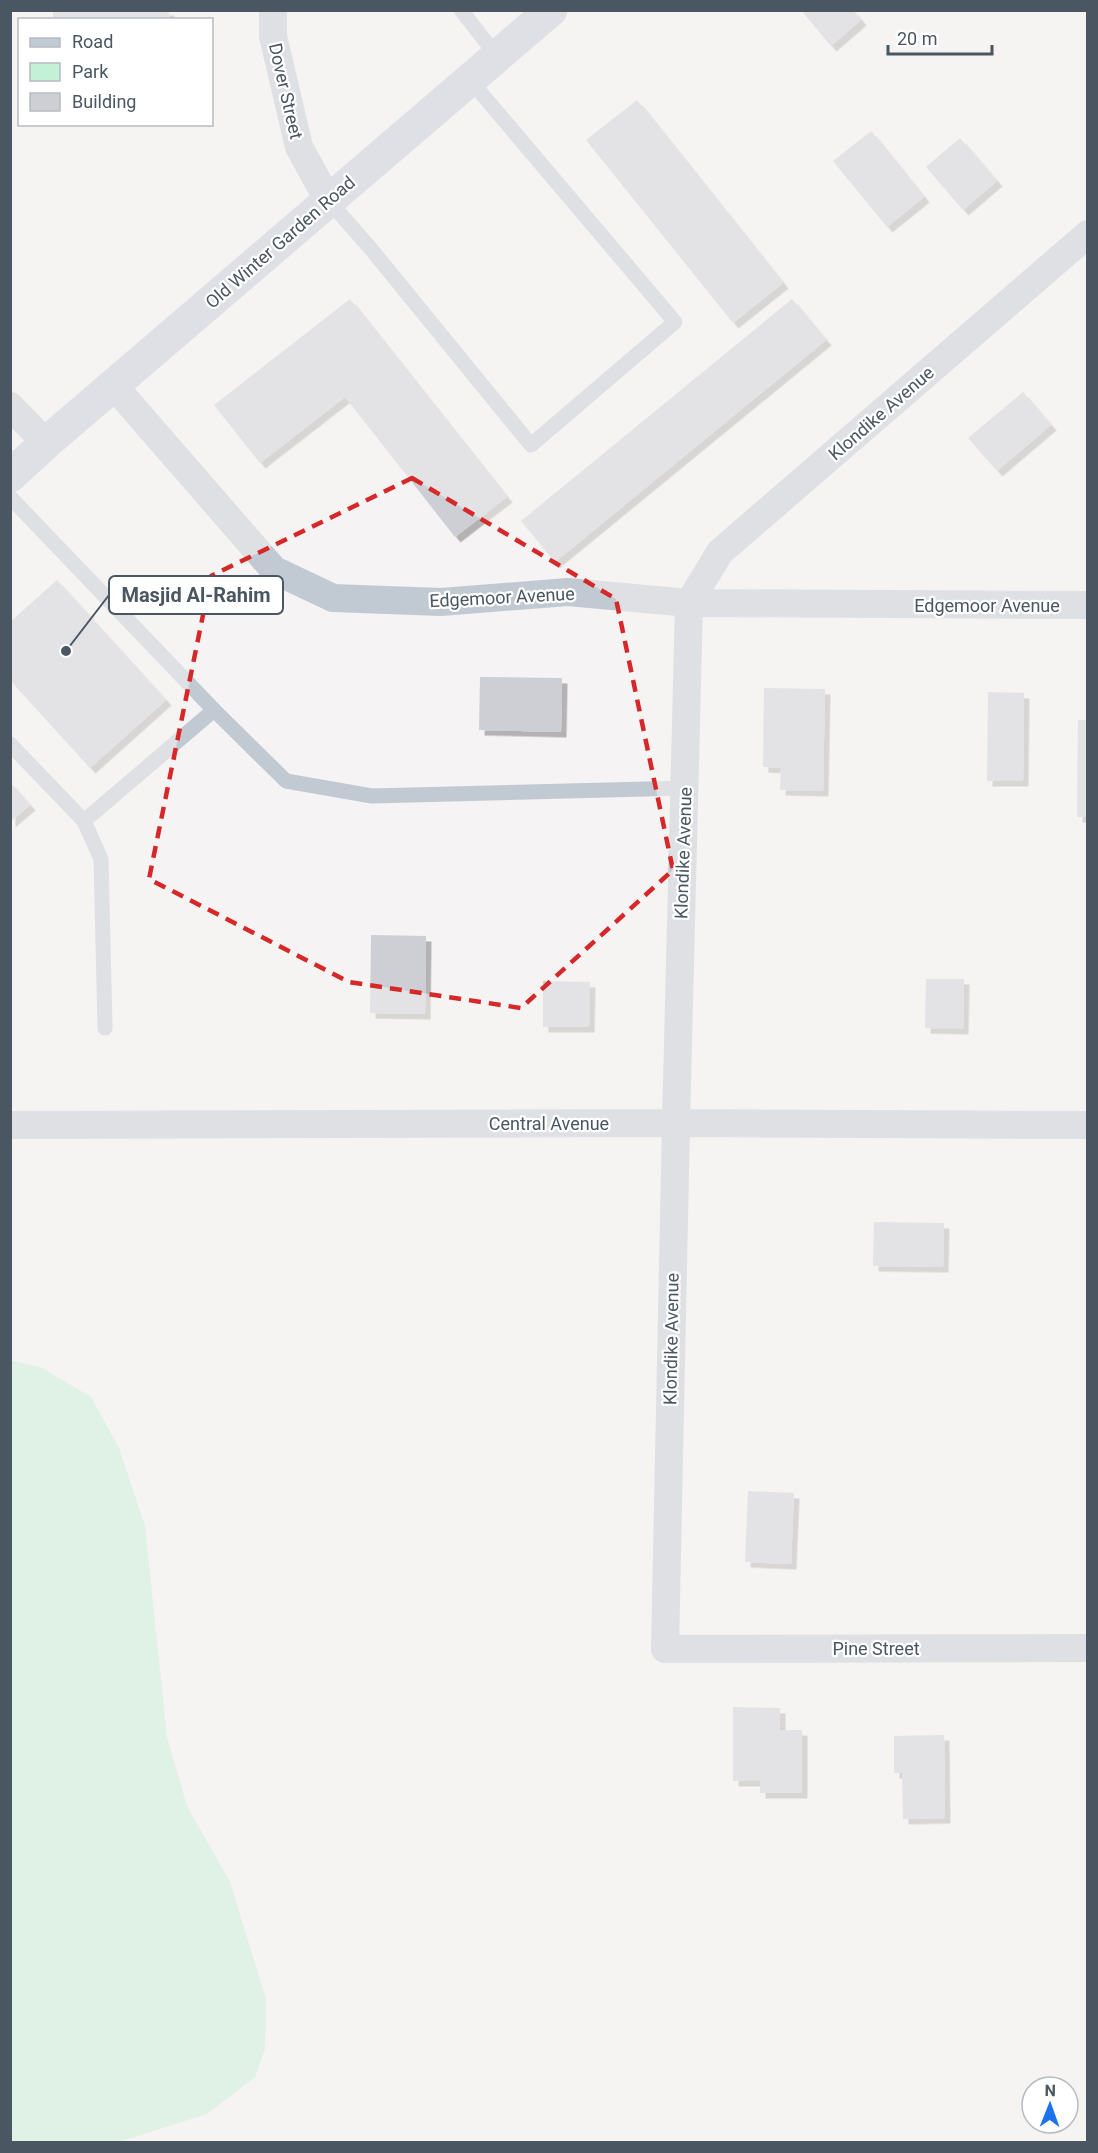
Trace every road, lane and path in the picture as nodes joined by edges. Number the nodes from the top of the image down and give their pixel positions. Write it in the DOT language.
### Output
graph roads {
  1 [pos="273,10"];
  2 [pos="461,10"];
  3 [pos="551,10"];
  4 [pos="497,56"];
  5 [pos="470,80"];
  6 [pos="328,200"];
  7 [pos="1088,234"];
  8 [pos="114,386"];
  9 [pos="10,406"];
  10 [pos="46,442"];
  11 [pos="10,476"];
  12 [pos="10,497"];
  13 [pos="689,603"];
  14 [pos="1088,605"];
  15 [pos="214,710"];
  16 [pos="10,744"];
  17 [pos="685,788"];
  18 [pos="84,822"];
  19 [pos="105,1028"];
  20 [pos="676,1123"];
  21 [pos="10,1125"];
  22 [pos="1088,1125"];
  23 [pos="1088,1648"];
  24 [pos="665,1649"];
  1 -- 6 [label="street, Dover Street"];
  2 -- 4 [label="lane"];
  3 -- 4 [label="main road, Old Winter Garden Road"];
  4 -- 5 [label="main road, Old Winter Garden Road"];
  5 -- 6 [label="main road, Old Winter Garden Road"];
  5 -- 6 [label="lane"];
  6 -- 8 [label="main road, Old Winter Garden Road"];
  7 -- 13 [label="street, Klondike Avenue"];
  8 -- 10 [label="main road, Old Winter Garden Road"];
  8 -- 13 [label="street, Edgemoor Avenue"];
  9 -- 10 [label="street"];
  10 -- 11 [label="main road, Old Winter Garden Road"];
  12 -- 15 [label="lane"];
  13 -- 14 [label="street, Edgemoor Avenue"];
  13 -- 17 [label="street, Klondike Avenue"];
  15 -- 17 [label="lane"];
  15 -- 18 [label="lane"];
  16 -- 18 [label="lane"];
  17 -- 20 [label="street, Klondike Avenue"];
  18 -- 19 [label="lane"];
  20 -- 21 [label="street, Central Avenue"];
  20 -- 22 [label="street, Central Avenue"];
  20 -- 24 [label="street, Klondike Avenue"];
  23 -- 24 [label="street, Pine Street"];
}
